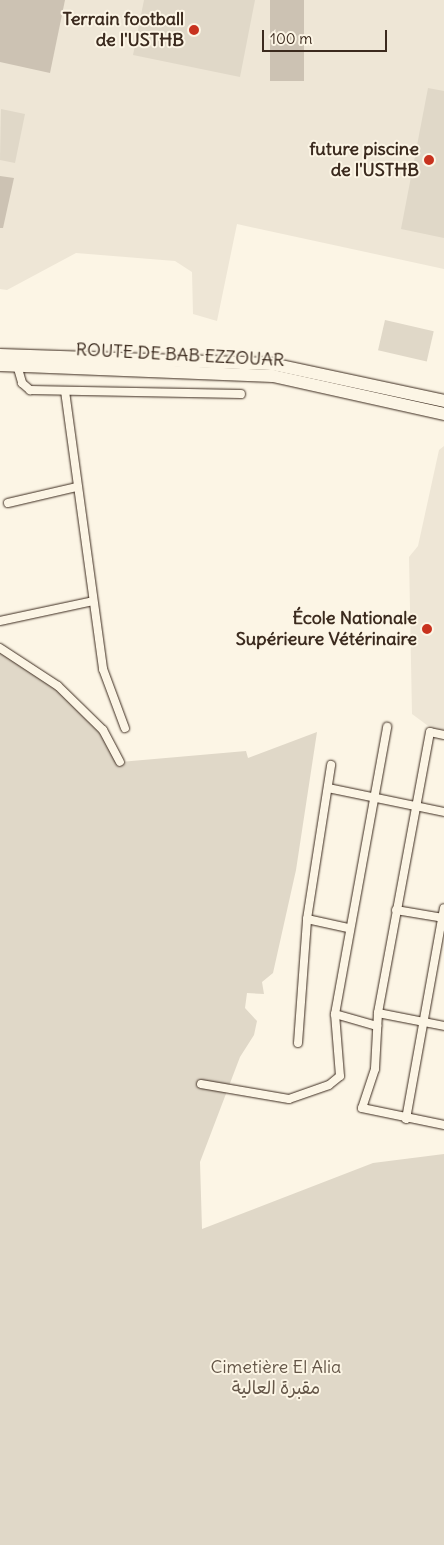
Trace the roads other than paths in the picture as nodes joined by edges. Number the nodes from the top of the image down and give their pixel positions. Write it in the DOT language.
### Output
graph roads {
  1 [pos="0,355"];
  2 [pos="0,365"];
  3 [pos="17,365"];
  4 [pos="65,391"];
  5 [pos="241,394"];
  6 [pos="444,401"];
  7 [pos="444,414"];
  8 [pos="77,487"];
  9 [pos="8,503"];
  10 [pos="93,601"];
  11 [pos="0,621"];
  12 [pos="0,648"];
  13 [pos="387,727"];
  14 [pos="125,728"];
  15 [pos="444,735"];
  16 [pos="120,762"];
  17 [pos="331,765"];
  18 [pos="328,788"];
  19 [pos="371,799"];
  20 [pos="416,808"];
  21 [pos="444,812"];
  22 [pos="444,908"];
  23 [pos="396,910"];
  24 [pos="443,918"];
  25 [pos="307,919"];
  26 [pos="348,928"];
  27 [pos="378,1013"];
  28 [pos="334,1014"];
  29 [pos="424,1022"];
  30 [pos="377,1026"];
  31 [pos="444,1026"];
  32 [pos="298,1043"];
  33 [pos="201,1084"];
  34 [pos="406,1119"];
  35 [pos="444,1125"];
  1 -- 6 [label="main road, ROUTE DE BAB EZZOUAR"];
  2 -- 3 [label="main road, ROUTE DE BAB EZZOUAR"];
  3 -- 4 [label="street"];
  3 -- 7 [label="main road, ROUTE DE BAB EZZOUAR"];
  4 -- 5 [label="street"];
  4 -- 8 [label="street"];
  8 -- 9 [label="street"];
  8 -- 10 [label="street"];
  10 -- 11 [label="street"];
  10 -- 14 [label="street"];
  12 -- 16 [label="street"];
  13 -- 19 [label="street"];
  15 -- 20 [label="street"];
  17 -- 18 [label="street"];
  18 -- 19 [label="street"];
  18 -- 25 [label="street"];
  19 -- 20 [label="street"];
  19 -- 26 [label="street"];
  20 -- 21 [label="street"];
  20 -- 23 [label="street"];
  22 -- 24 [label="street"];
  23 -- 24 [label="street"];
  23 -- 27 [label="street"];
  24 -- 29 [label="street"];
  25 -- 26 [label="street"];
  25 -- 32 [label="street"];
  26 -- 28 [label="street"];
  27 -- 29 [label="street"];
  27 -- 30 [label="street"];
  28 -- 30 [label="street"];
  28 -- 33 [label="street"];
  29 -- 31 [label="street"];
  29 -- 34 [label="street"];
  30 -- 34 [label="street"];
  34 -- 35 [label="street"];
}
